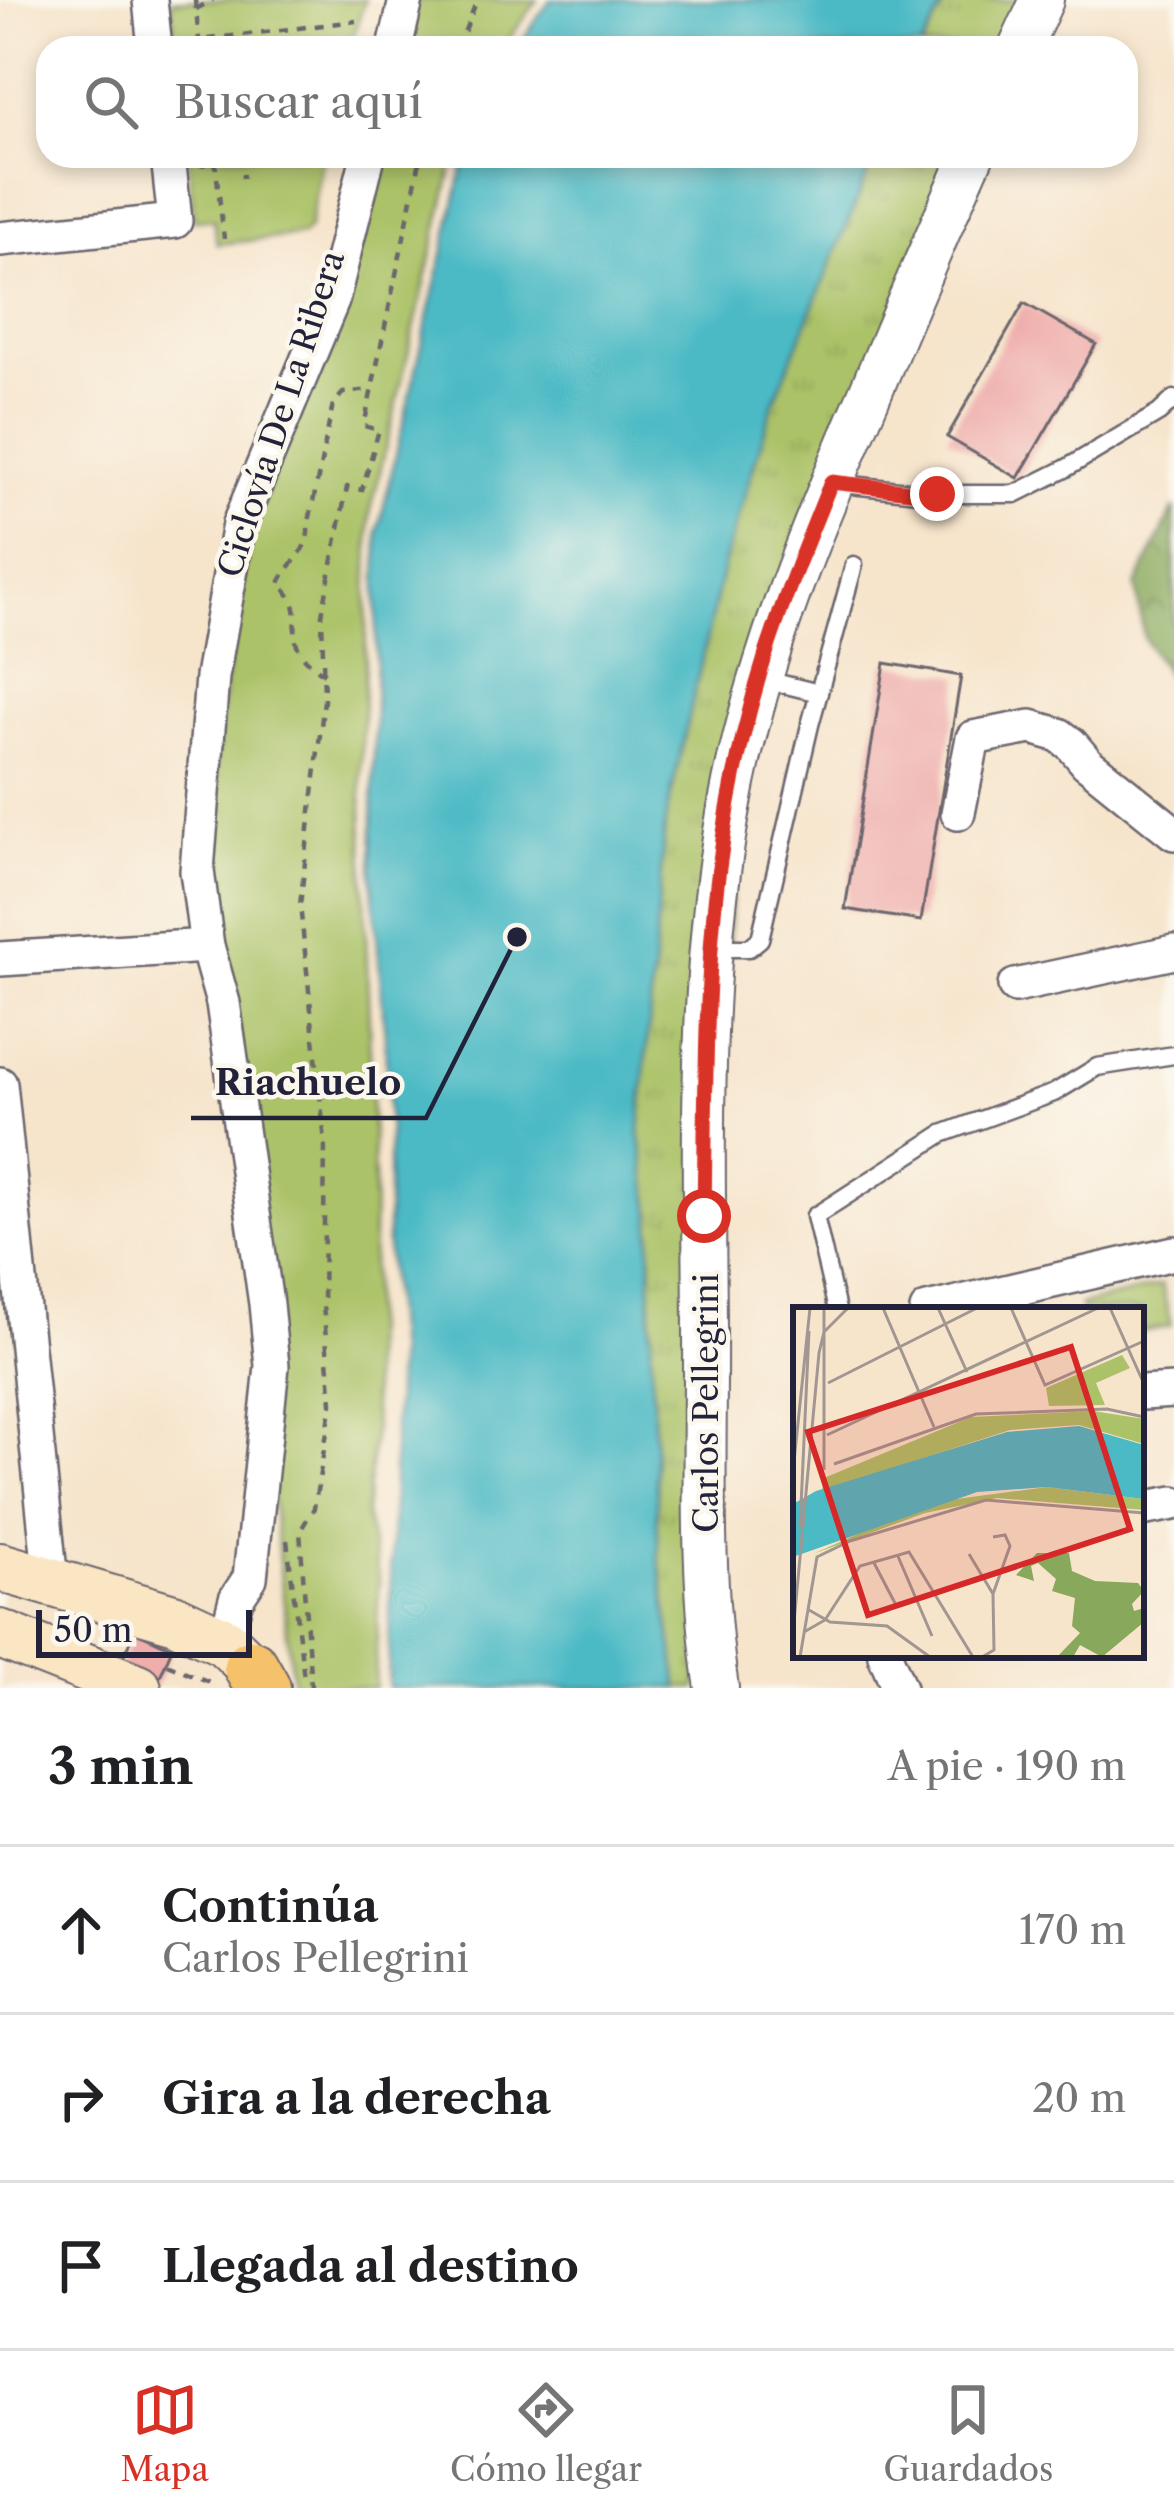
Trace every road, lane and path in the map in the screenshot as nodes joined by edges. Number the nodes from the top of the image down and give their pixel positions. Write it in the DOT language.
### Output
graph roads {
  1 [pos="150,0"];
  2 [pos="195,0"];
  3 [pos="213,0"];
  4 [pos="406,0"];
  5 [pos="477,0"];
  6 [pos="1042,0"];
  7 [pos="196,9"];
  8 [pos="356,21"];
  9 [pos="154,36"];
  10 [pos="199,36"];
  11 [pos="232,36"];
  12 [pos="397,36"];
  13 [pos="463,36"];
  14 [pos="1026,36"];
  15 [pos="178,168"];
  16 [pos="215,168"];
  17 [pos="242,168"];
  18 [pos="365,168"];
  19 [pos="418,168"];
  20 [pos="967,168"];
  21 [pos="243,178"];
  22 [pos="0,239"];
  23 [pos="224,239"];
  24 [pos="372,390"];
  25 [pos="1174,399"];
  26 [pos="831,482"];
  27 [pos="854,565"];
  28 [pos="324,674"];
  29 [pos="760,679"];
  30 [pos="819,693"];
  31 [pos="958,813"];
  32 [pos="1174,833"];
  33 [pos="207,946"];
  34 [pos="711,948"];
  35 [pos="1174,952"];
  36 [pos="0,958"];
  37 [pos="1016,986"];
  38 [pos="1174,1055"];
  39 [pos="0,1084"];
  40 [pos="1174,1253"];
  41 [pos="836,1307"];
  42 [pos="940,1307"];
  43 [pos="1174,1390"];
  44 [pos="1144,1393"];
  45 [pos="1174,1503"];
  46 [pos="1144,1508"];
  47 [pos="284,1526"];
  48 [pos="0,1567"];
  49 [pos="51,1582"];
  50 [pos="0,1634"];
  51 [pos="246,1657"];
  52 [pos="886,1658"];
  53 [pos="131,1685"];
  54 [pos="308,1688"];
  55 [pos="717,1688"];
  56 [pos="898,1688"];
  1 -- 9 [label="street"];
  2 -- 7 [label="path"];
  3 -- 7 [label="path"];
  4 -- 12 [label="street"];
  5 -- 13 [label="path"];
  6 -- 14 [label="street"];
  7 -- 10 [label="path"];
  8 -- 11 [label="path"];
  15 -- 22 [label="street"];
  16 -- 23 [label="path"];
  17 -- 21 [label="path"];
  18 -- 33 [label="street"];
  19 -- 24 [label="path"];
  20 -- 26 [label="street, Carlos Pellegrini"];
  24 -- 28 [label="path"];
  24 -- 28 [label="path"];
  25 -- 26 [label="lane"];
  26 -- 29 [label="street, Carlos Pellegrini"];
  27 -- 30 [label="lane"];
  28 -- 54 [label="path"];
  29 -- 30 [label="lane"];
  29 -- 34 [label="street, Carlos Pellegrini"];
  30 -- 34 [label="lane"];
  31 -- 32 [label="street"];
  33 -- 36 [label="street"];
  33 -- 51 [label="street"];
  34 -- 55 [label="street, Carlos Pellegrini"];
  35 -- 37 [label="street"];
  38 -- 41 [label="lane"];
  39 -- 49 [label="street"];
  40 -- 42 [label="street"];
  43 -- 44 [label="street"];
  45 -- 46 [label="street"];
  47 -- 54 [label="path"];
  48 -- 49 [label="main road"];
  49 -- 51 [label="main road"];
  50 -- 53 [label="main road"];
  52 -- 56 [label="street"];
}
